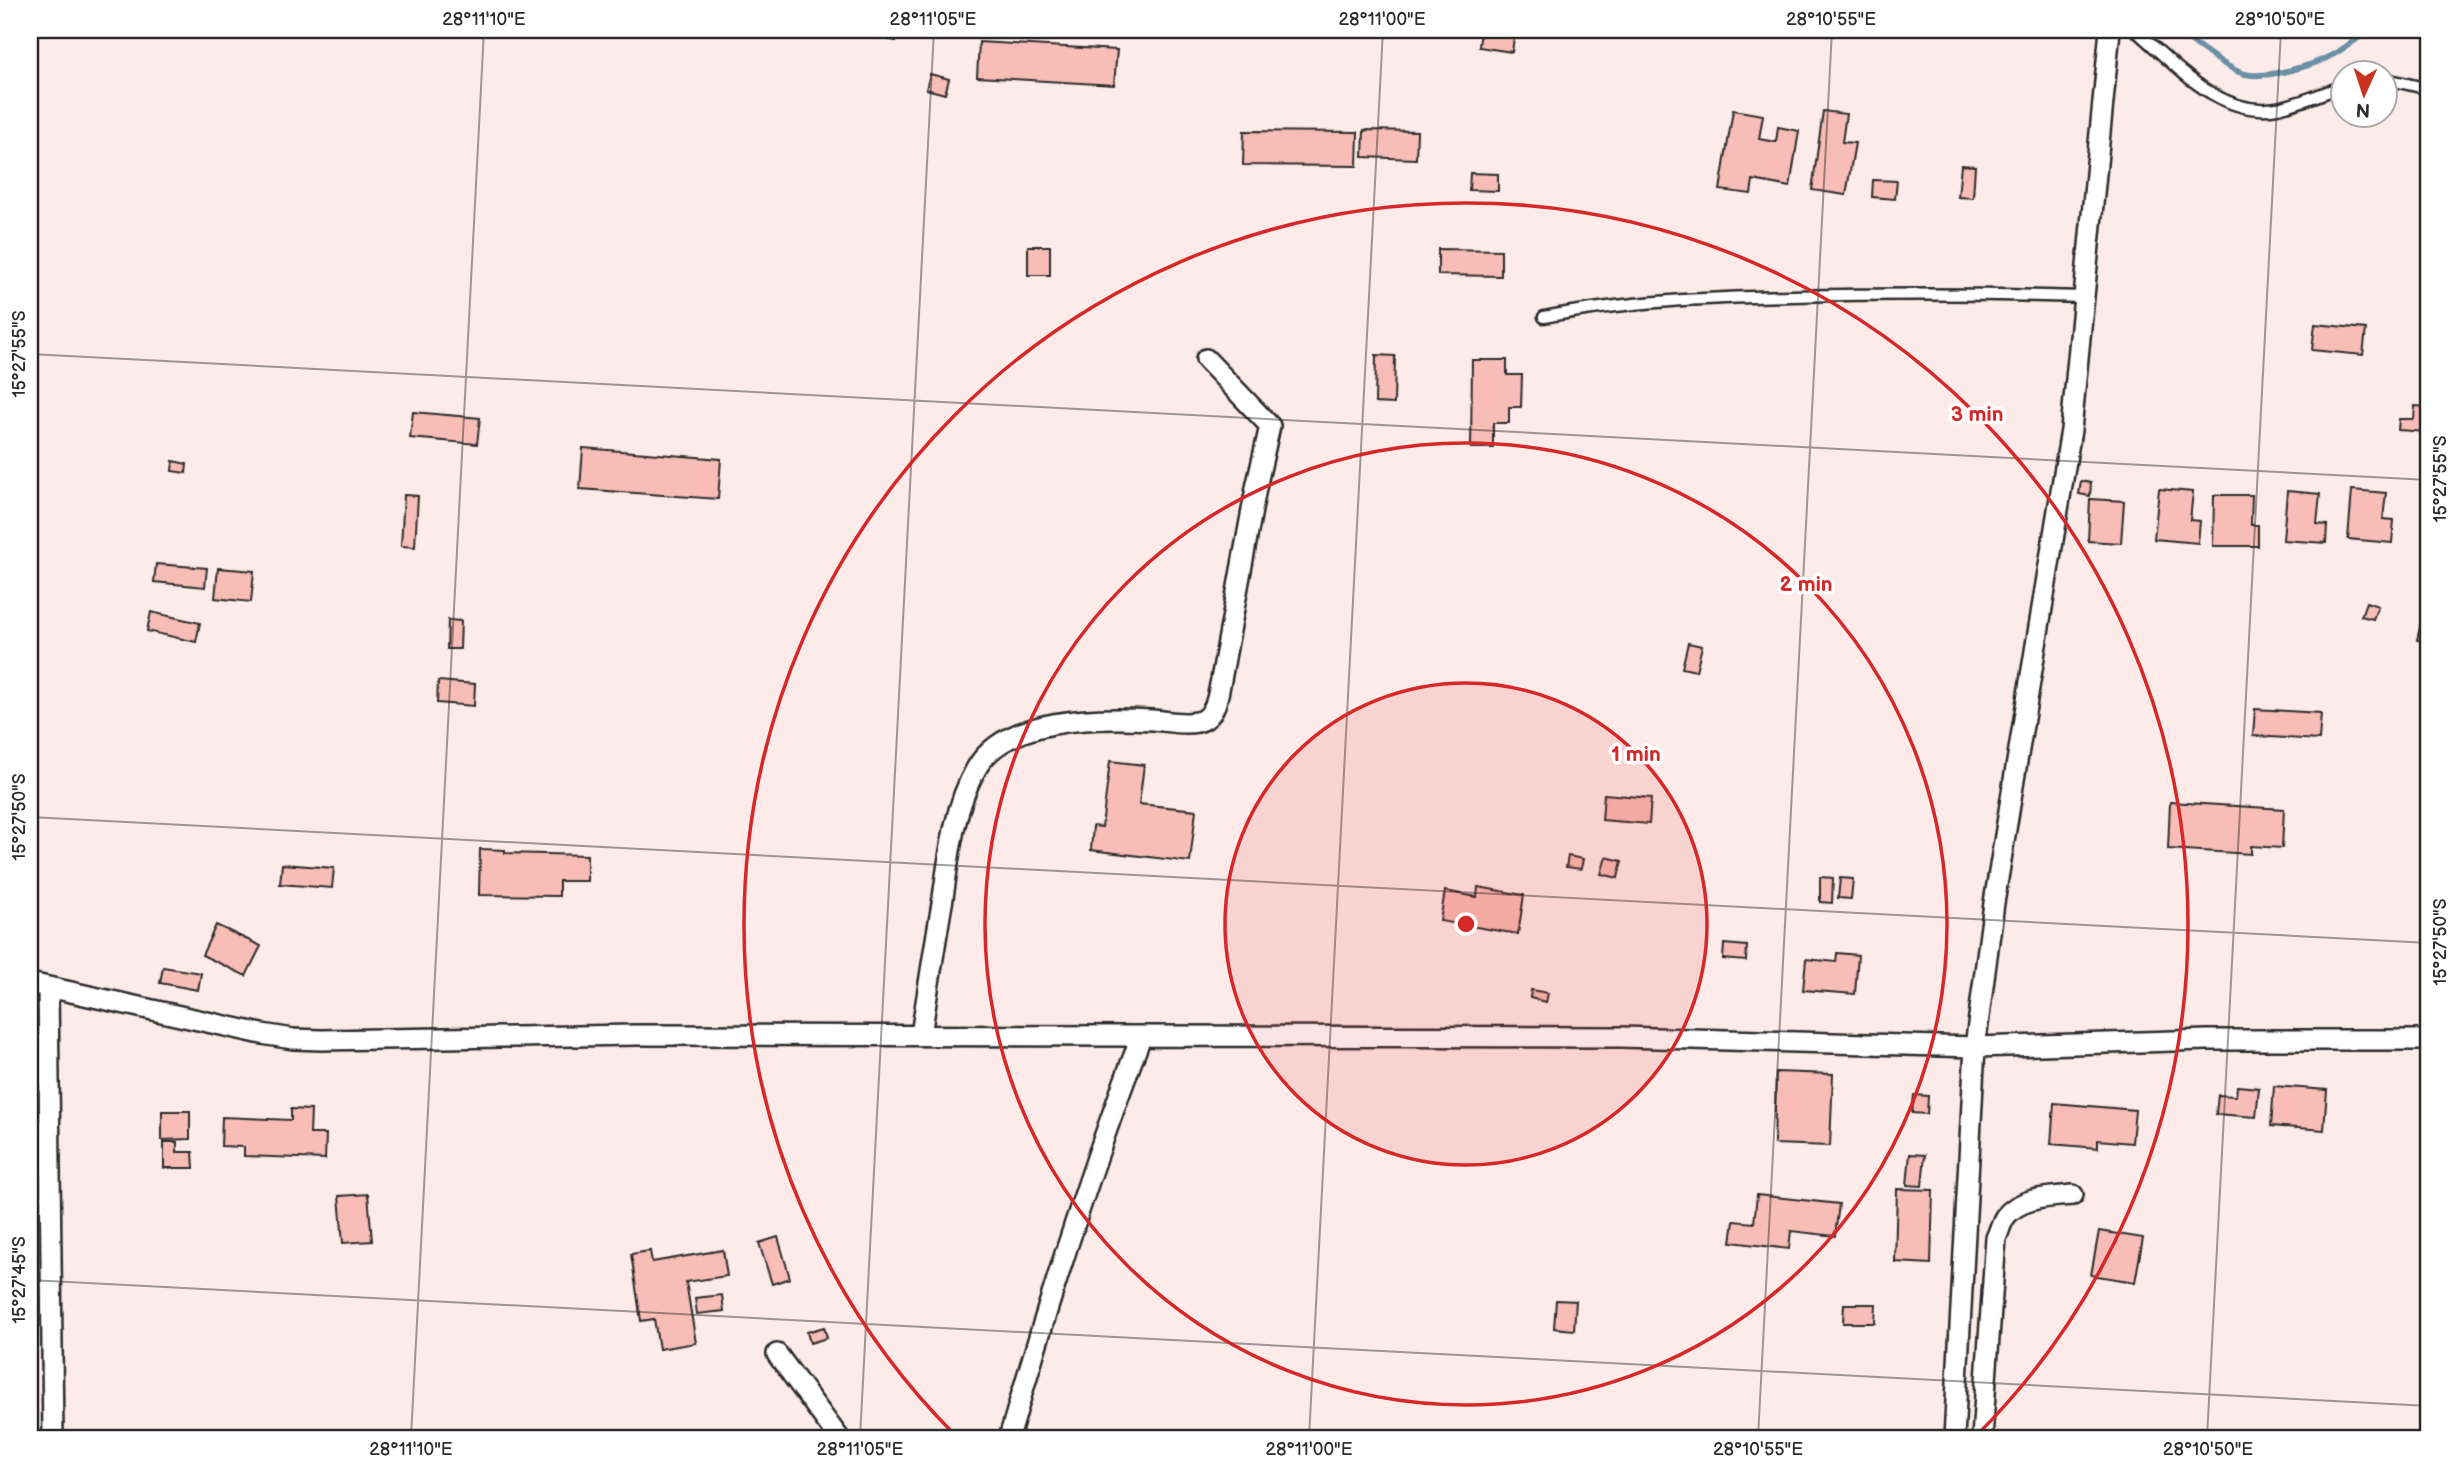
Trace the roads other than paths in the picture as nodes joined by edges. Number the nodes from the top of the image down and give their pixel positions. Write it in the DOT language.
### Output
graph roads {
  1 [pos="2110,30"];
  2 [pos="2135,30"];
  3 [pos="2400,82"];
  4 [pos="2429,89"];
  5 [pos="2330,90"];
  6 [pos="2084,297"];
  7 [pos="1544,317"];
  8 [pos="1206,359"];
  9 [pos="39,986"];
  10 [pos="921,1035"];
  11 [pos="1141,1037"];
  12 [pos="2429,1041"];
  13 [pos="1975,1047"];
  14 [pos="2073,1195"];
  15 [pos="777,1354"];
  16 [pos="53,1438"];
  17 [pos="839,1438"];
  18 [pos="1009,1438"];
  19 [pos="1954,1438"];
  20 [pos="1982,1438"];
  1 -- 6 [label="street"];
  2 -- 5 [label="lane"];
  3 -- 4 [label="lane"];
  6 -- 7 [label="lane"];
  6 -- 13 [label="street"];
  8 -- 10 [label="street"];
  9 -- 10 [label="street"];
  9 -- 16 [label="street"];
  10 -- 11 [label="street"];
  11 -- 13 [label="street"];
  11 -- 18 [label="street"];
  12 -- 13 [label="street"];
  13 -- 19 [label="street"];
  14 -- 20 [label="street"];
  15 -- 17 [label="street"];
}
